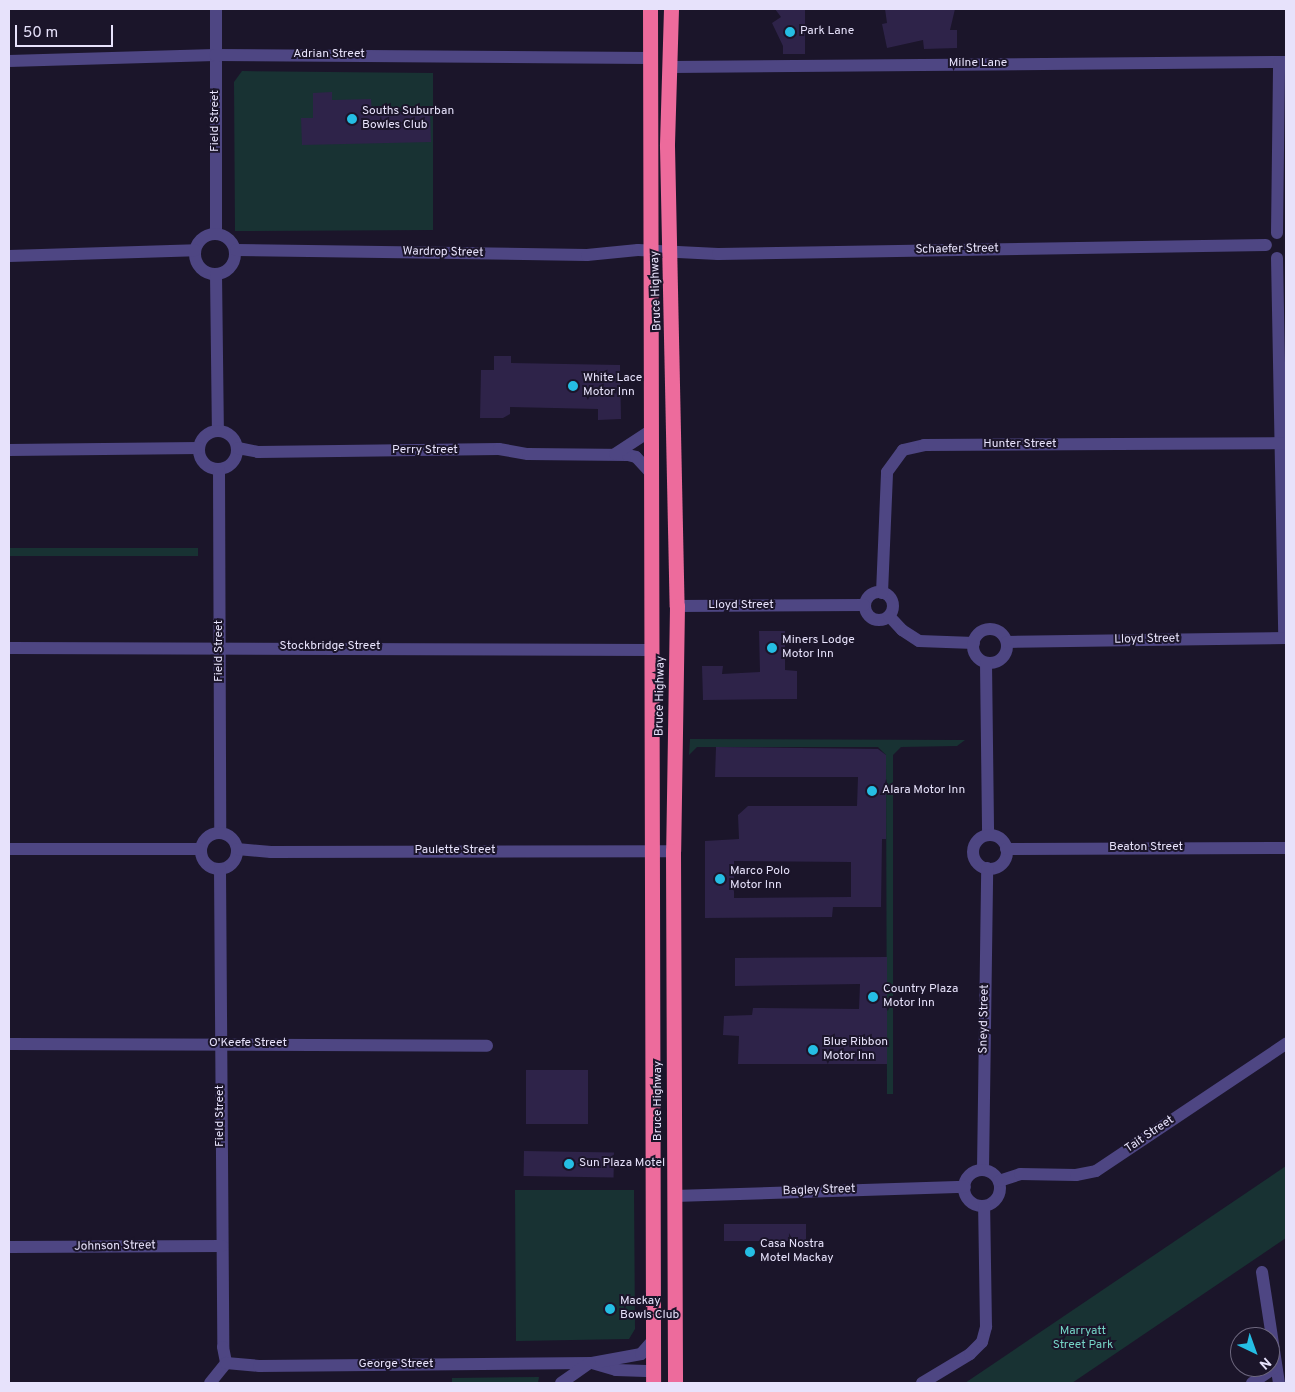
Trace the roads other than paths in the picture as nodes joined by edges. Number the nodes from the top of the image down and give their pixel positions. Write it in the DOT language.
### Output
graph roads {
  1 [pos="216,9"];
  2 [pos="650,9"];
  3 [pos="671,9"];
  4 [pos="215,55"];
  5 [pos="649,58"];
  6 [pos="9,61"];
  7 [pos="1283,62"];
  8 [pos="670,67"];
  9 [pos="216,233"];
  10 [pos="1281,234"];
  11 [pos="1266,246"];
  12 [pos="195,250"];
  13 [pos="236,250"];
  14 [pos="649,252"];
  15 [pos="671,253"];
  16 [pos="9,256"];
  17 [pos="1282,257"];
  18 [pos="216,274"];
  19 [pos="218,431"];
  20 [pos="650,431"];
  21 [pos="1283,443"];
  22 [pos="199,448"];
  23 [pos="238,448"];
  24 [pos="9,450"];
  25 [pos="613,455"];
  26 [pos="219,470"];
  27 [pos="650,472"];
  28 [pos="882,592"];
  29 [pos="864,605"];
  30 [pos="677,606"];
  31 [pos="889,616"];
  32 [pos="1285,638"];
  33 [pos="1007,642"];
  34 [pos="974,643"];
  35 [pos="220,647"];
  36 [pos="9,648"];
  37 [pos="651,650"];
  38 [pos="986,663"];
  39 [pos="220,832"];
  40 [pos="988,835"];
  41 [pos="1006,848"];
  42 [pos="1286,848"];
  43 [pos="9,849"];
  44 [pos="200,849"];
  45 [pos="237,849"];
  46 [pos="651,850"];
  47 [pos="673,851"];
  48 [pos="987,868"];
  49 [pos="220,869"];
  50 [pos="221,1043"];
  51 [pos="9,1044"];
  52 [pos="1286,1044"];
  53 [pos="487,1046"];
  54 [pos="983,1170"];
  55 [pos="999,1181"];
  56 [pos="965,1187"];
  57 [pos="674,1202"];
  58 [pos="984,1206"];
  59 [pos="222,1246"];
  60 [pos="9,1247"];
  61 [pos="1262,1272"];
  62 [pos="1270,1327"];
  63 [pos="653,1340"];
  64 [pos="226,1363"];
  65 [pos="591,1363"];
  66 [pos="653,1377"];
  67 [pos="210,1383"];
  68 [pos="561,1383"];
  69 [pos="675,1383"];
  70 [pos="922,1383"];
  1 -- 4 [label="street, Field Street"];
  2 -- 5 [label="highway, Bruce Highway"];
  3 -- 8 [label="highway, Bruce Highway"];
  4 -- 5 [label="street, Adrian Street"];
  4 -- 6 [label="street, Adrian Street"];
  4 -- 9 [label="street, Field Street"];
  5 -- 14 [label="highway, Bruce Highway"];
  7 -- 8 [label="street, Milne Lane"];
  7 -- 10 [label="street"];
  8 -- 15 [label="highway, Bruce Highway"];
  9 -- 12 [label="street"];
  9 -- 13 [label="street"];
  10 -- 11 [label="street"];
  11 -- 15 [label="street, Schaefer Street"];
  11 -- 17 [label="street"];
  12 -- 16 [label="street"];
  12 -- 18 [label="street"];
  13 -- 14 [label="street, Wardrop Street"];
  13 -- 18 [label="street"];
  14 -- 15 [label="street, Schaefer Street"];
  14 -- 20 [label="highway, Bruce Highway"];
  15 -- 30 [label="highway, Bruce Highway"];
  17 -- 21 [label="street"];
  18 -- 19 [label="street"];
  19 -- 22 [label="street"];
  19 -- 23 [label="street"];
  20 -- 25 [label="street"];
  20 -- 27 [label="highway, Bruce Highway"];
  21 -- 28 [label="street, Hunter Street"];
  21 -- 32 [label="street"];
  22 -- 24 [label="street"];
  22 -- 26 [label="street"];
  23 -- 25 [label="street, Perry Street"];
  23 -- 26 [label="street"];
  25 -- 27 [label="street, Perry Street"];
  26 -- 35 [label="street, Field Street"];
  27 -- 37 [label="highway, Bruce Highway"];
  28 -- 29 [label="street"];
  28 -- 31 [label="street"];
  29 -- 30 [label="street, Lloyd Street"];
  29 -- 31 [label="street"];
  30 -- 47 [label="highway, Bruce Highway"];
  31 -- 34 [label="street"];
  32 -- 33 [label="street, Lloyd Street"];
  33 -- 34 [label="street"];
  33 -- 38 [label="street"];
  34 -- 38 [label="street"];
  35 -- 36 [label="street, Stockbridge Street"];
  35 -- 37 [label="street, Stockbridge Street"];
  35 -- 39 [label="street, Field Street"];
  37 -- 46 [label="highway, Bruce Highway"];
  38 -- 40 [label="street"];
  39 -- 44 [label="street"];
  39 -- 45 [label="street"];
  40 -- 41 [label="street"];
  40 -- 48 [label="street"];
  41 -- 42 [label="street, Beaton Street"];
  41 -- 48 [label="street"];
  43 -- 44 [label="street"];
  44 -- 49 [label="street"];
  45 -- 46 [label="street, Paulette Street"];
  45 -- 49 [label="street"];
  46 -- 47 [label="street, Paulette Street"];
  46 -- 63 [label="highway, Bruce Highway"];
  47 -- 57 [label="highway, Bruce Highway"];
  48 -- 54 [label="street, Sneyd Street"];
  49 -- 50 [label="street, Field Street"];
  50 -- 51 [label="street, O'Keefe Street"];
  50 -- 53 [label="street, O'Keefe Street"];
  50 -- 59 [label="street, Field Street"];
  52 -- 55 [label="street, Tait Street"];
  54 -- 55 [label="street"];
  54 -- 56 [label="street"];
  55 -- 58 [label="street"];
  56 -- 57 [label="street, Bagley Street"];
  56 -- 58 [label="street"];
  57 -- 66 [label="highway"];
  57 -- 69 [label="highway, Bruce Highway"];
  58 -- 70 [label="street"];
  59 -- 60 [label="street, Johnson Street"];
  59 -- 64 [label="street, Field Street"];
  61 -- 62 [label="street"];
  63 -- 65 [label="street, George Street"];
  63 -- 66 [label="highway, Bruce Highway"];
  64 -- 65 [label="street, George Street"];
  64 -- 67 [label="street"];
  65 -- 66 [label="street, George Street"];
  65 -- 68 [label="street"];
}
